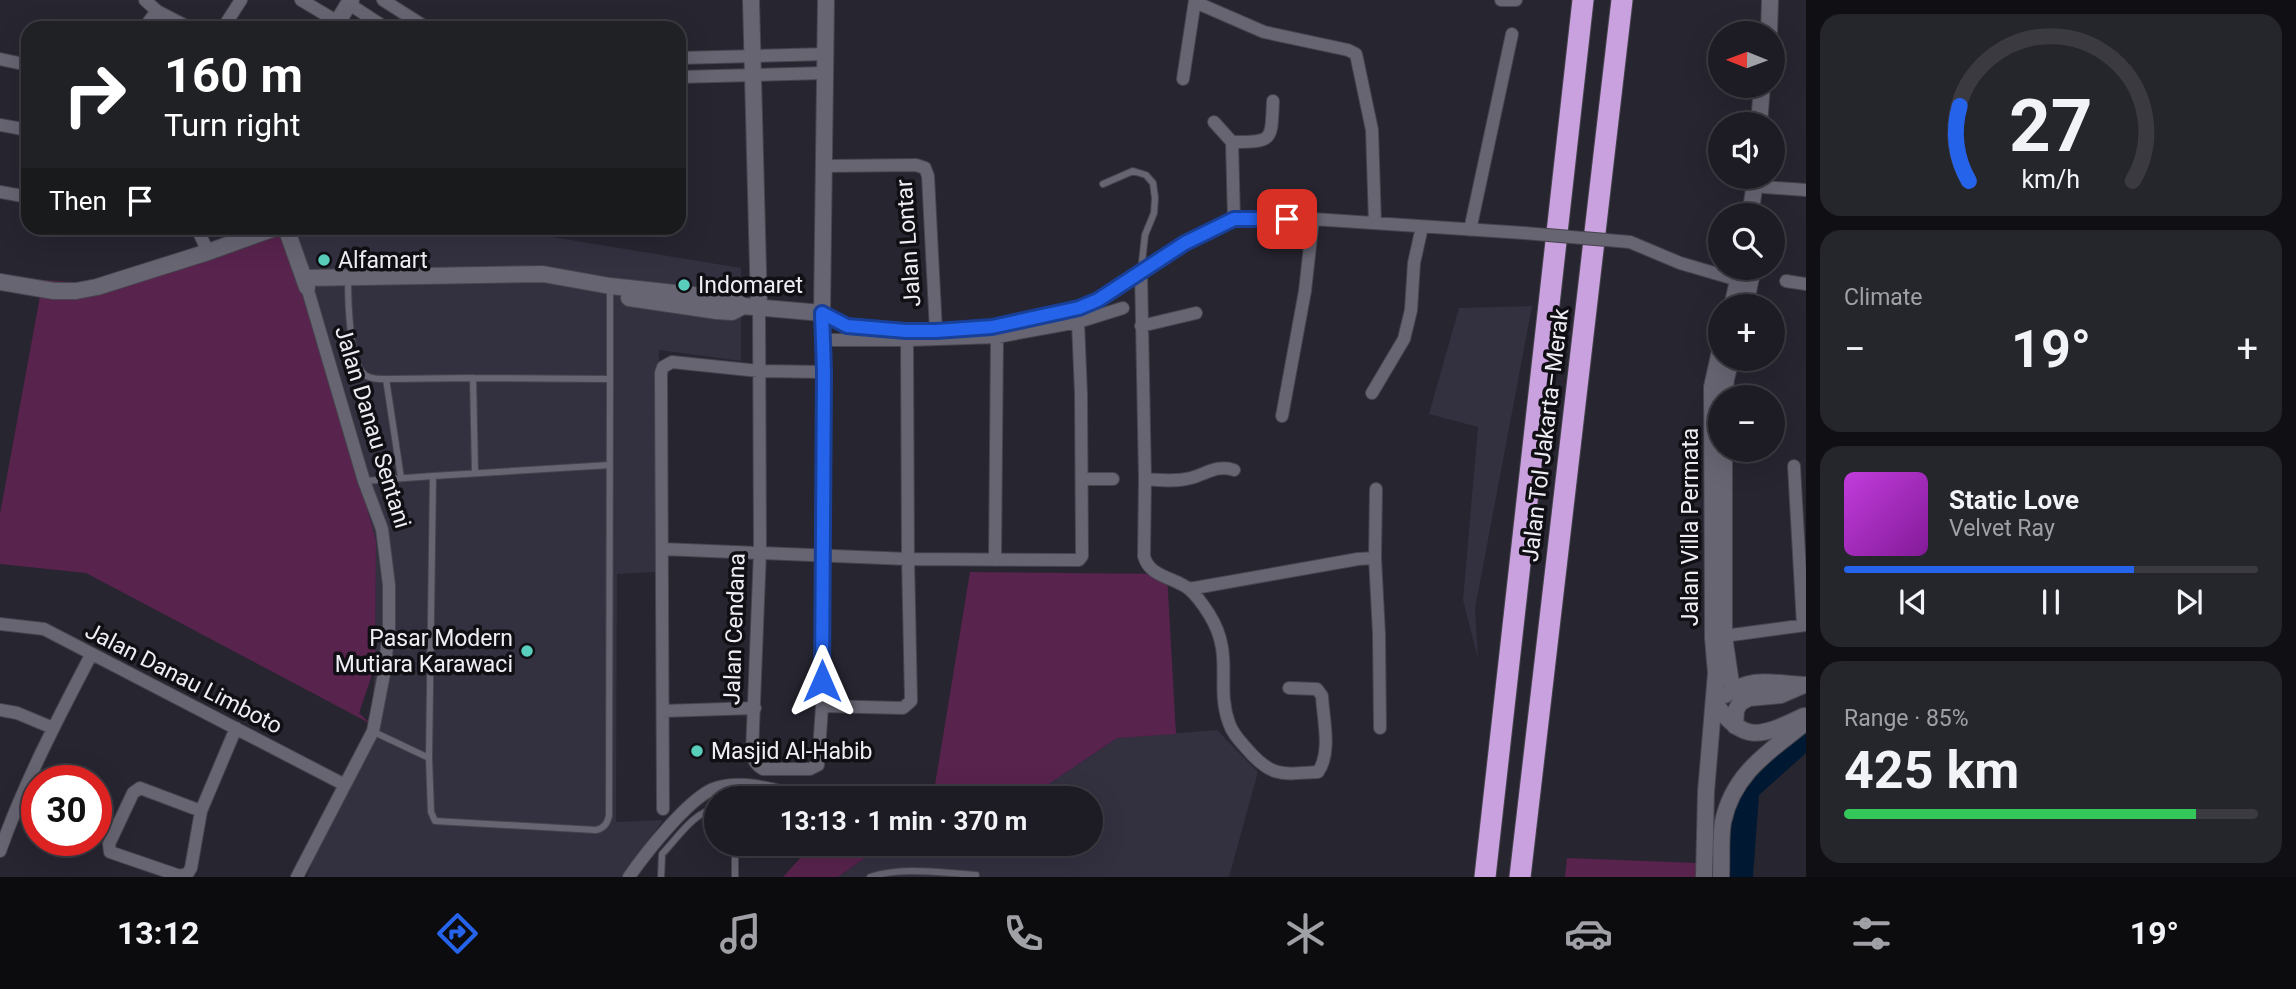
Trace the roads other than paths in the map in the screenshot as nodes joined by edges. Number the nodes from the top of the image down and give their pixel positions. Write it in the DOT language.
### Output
graph roads {
  1 [pos="145,0"];
  2 [pos="241,0"];
  3 [pos="301,0"];
  4 [pos="383,0"];
  5 [pos="751,0"];
  6 [pos="826,0"];
  7 [pos="1501,0"];
  8 [pos="1516,0"];
  9 [pos="1583,0"];
  10 [pos="1622,0"];
  11 [pos="1770,0"];
  12 [pos="1195,1"];
  13 [pos="350,2"];
  14 [pos="157,11"];
  15 [pos="149,21"];
  16 [pos="176,21"];
  17 [pos="227,21"];
  18 [pos="330,21"];
  19 [pos="338,21"];
  20 [pos="376,21"];
  21 [pos="416,21"];
  22 [pos="1769,21"];
  23 [pos="1513,34"];
  24 [pos="825,54"];
  25 [pos="751,57"];
  26 [pos="686,58"];
  27 [pos="0,60"];
  28 [pos="21,64"];
  29 [pos="825,72"];
  30 [pos="752,75"];
  31 [pos="686,76"];
  32 [pos="1183,79"];
  33 [pos="1273,101"];
  34 [pos="1214,122"];
  35 [pos="0,125"];
  36 [pos="21,129"];
  37 [pos="1232,142"];
  38 [pos="825,166"];
  39 [pos="1103,184"];
  40 [pos="1785,186"];
  41 [pos="1806,190"];
  42 [pos="0,192"];
  43 [pos="21,196"];
  44 [pos="1234,219"];
  45 [pos="1313,219"];
  46 [pos="1375,223"];
  47 [pos="1422,227"];
  48 [pos="1470,230"];
  49 [pos="200,235"];
  50 [pos="255,235"];
  51 [pos="289,235"];
  52 [pos="208,252"];
  53 [pos="1708,268"];
  54 [pos="1141,271"];
  55 [pos="348,281"];
  56 [pos="1786,281"];
  57 [pos="0,282"];
  58 [pos="306,283"];
  59 [pos="1806,284"];
  60 [pos="610,290"];
  61 [pos="751,307"];
  62 [pos="1123,308"];
  63 [pos="822,313"];
  64 [pos="1196,313"];
  65 [pos="1078,322"];
  66 [pos="1141,326"];
  67 [pos="936,331"];
  68 [pos="997,337"];
  69 [pos="824,340"];
  70 [pos="907,340"];
  71 [pos="1716,371"];
  72 [pos="759,372"];
  73 [pos="824,372"];
  74 [pos="473,378"];
  75 [pos="386,379"];
  76 [pos="610,379"];
  77 [pos="1372,393"];
  78 [pos="1282,416"];
  79 [pos="1724,462"];
  80 [pos="610,465"];
  81 [pos="1794,466"];
  82 [pos="1234,470"];
  83 [pos="475,472"];
  84 [pos="433,475"];
  85 [pos="401,478"];
  86 [pos="1082,479"];
  87 [pos="1113,479"];
  88 [pos="1145,479"];
  89 [pos="365,481"];
  90 [pos="1376,489"];
  91 [pos="662,549"];
  92 [pos="760,551"];
  93 [pos="823,555"];
  94 [pos="1375,558"];
  95 [pos="908,559"];
  96 [pos="995,560"];
  97 [pos="1189,589"];
  98 [pos="1804,598"];
  99 [pos="0,624"];
  100 [pos="1804,625"];
  101 [pos="1724,636"];
  102 [pos="91,654"];
  103 [pos="1805,685"];
  104 [pos="1289,688"];
  105 [pos="1732,690"];
  106 [pos="1715,703"];
  107 [pos="822,706"];
  108 [pos="755,708"];
  109 [pos="0,710"];
  110 [pos="663,711"];
  111 [pos="1806,715"];
  112 [pos="1806,722"];
  113 [pos="1735,726"];
  114 [pos="1380,727"];
  115 [pos="53,728"];
  116 [pos="236,728"];
  117 [pos="373,731"];
  118 [pos="429,758"];
  119 [pos="345,785"];
  120 [pos="731,786"];
  121 [pos="750,786"];
  122 [pos="704,795"];
  123 [pos="663,809"];
  124 [pos="201,811"];
  125 [pos="704,814"];
  126 [pos="0,851"];
  127 [pos="735,856"];
  128 [pos="976,875"];
  129 [pos="297,877"];
  130 [pos="629,877"];
  131 [pos="662,877"];
  132 [pos="735,877"];
  133 [pos="870,877"];
  134 [pos="1485,877"];
  135 [pos="1520,877"];
  136 [pos="1704,877"];
  137 [pos="1721,877"];
  1 -- 14 [label="street"];
  2 -- 17 [label="street"];
  3 -- 18 [label="street"];
  4 -- 21 [label="street"];
  5 -- 25 [label="street, Jalan Cendana"];
  6 -- 24 [label="street, Jalan Cendana"];
  7 -- 8 [label="street"];
  9 -- 134 [label="highway, Jalan Tol Jakarta–Merak"];
  10 -- 135 [label="highway, Jalan Tol Jakarta–Merak"];
  11 -- 22 [label="street"];
  12 -- 32 [label="street"];
  12 -- 46 [label="street"];
  13 -- 19 [label="street"];
  13 -- 20 [label="street"];
  14 -- 15 [label="street"];
  14 -- 16 [label="street"];
  23 -- 48 [label="street"];
  24 -- 25 [label="street"];
  24 -- 29 [label="street, Jalan Cendana"];
  25 -- 26 [label="street"];
  25 -- 30 [label="street, Jalan Cendana"];
  26 -- 31 [label="street"];
  27 -- 28 [label="street"];
  29 -- 30 [label="street"];
  29 -- 38 [label="street, Jalan Cendana"];
  30 -- 31 [label="street"];
  30 -- 61 [label="street, Jalan Cendana"];
  33 -- 37 [label="street"];
  34 -- 37 [label="street"];
  35 -- 36 [label="street"];
  37 -- 44 [label="street"];
  38 -- 63 [label="street, Jalan Cendana"];
  38 -- 67 [label="street, Jalan Lontar"];
  39 -- 54 [label="lane"];
  40 -- 41 [label="street"];
  42 -- 43 [label="street"];
  44 -- 45 [label="street"];
  44 -- 54 [label="street"];
  45 -- 46 [label="street"];
  45 -- 78 [label="street"];
  46 -- 47 [label="street"];
  47 -- 48 [label="street"];
  47 -- 77 [label="street"];
  48 -- 53 [label="street, bridge"];
  49 -- 52 [label="street"];
  50 -- 52 [label="street"];
  51 -- 58 [label="street, Jalan Danau Sentani"];
  52 -- 57 [label="street"];
  54 -- 66 [label="street"];
  54 -- 67 [label="street"];
  55 -- 58 [label="street"];
  55 -- 60 [label="street"];
  55 -- 75 [label="lane"];
  56 -- 59 [label="street"];
  58 -- 89 [label="street, Jalan Danau Sentani"];
  60 -- 61 [label="street"];
  60 -- 76 [label="lane"];
  61 -- 63 [label="street"];
  61 -- 72 [label="street, Jalan Cendana"];
  62 -- 65 [label="street"];
  63 -- 67 [label="street"];
  63 -- 69 [label="street, Jalan Cendana"];
  64 -- 66 [label="street"];
  65 -- 68 [label="street"];
  65 -- 86 [label="street"];
  66 -- 88 [label="street"];
  68 -- 70 [label="street"];
  68 -- 96 [label="street"];
  69 -- 70 [label="street"];
  69 -- 73 [label="street, Jalan Cendana"];
  70 -- 95 [label="street"];
  71 -- 106 [label="street, Jalan Villa Permata"];
  72 -- 73 [label="street"];
  72 -- 91 [label="street"];
  72 -- 92 [label="street, Jalan Cendana"];
  73 -- 93 [label="street, Jalan Cendana"];
  74 -- 75 [label="lane"];
  74 -- 76 [label="lane"];
  74 -- 83 [label="lane"];
  75 -- 85 [label="lane"];
  76 -- 80 [label="lane"];
  79 -- 101 [label="street, Jalan Villa Permata"];
  80 -- 83 [label="lane"];
  80 -- 118 [label="lane"];
  81 -- 98 [label="street"];
  82 -- 88 [label="street"];
  83 -- 84 [label="lane"];
  84 -- 85 [label="lane"];
  84 -- 118 [label="lane"];
  85 -- 89 [label="lane"];
  86 -- 87 [label="street"];
  86 -- 96 [label="street"];
  88 -- 97 [label="street"];
  89 -- 117 [label="street, Jalan Danau Sentani"];
  90 -- 94 [label="street"];
  91 -- 92 [label="street"];
  91 -- 110 [label="street"];
  92 -- 93 [label="street"];
  92 -- 108 [label="street, Jalan Cendana"];
  93 -- 95 [label="street"];
  93 -- 107 [label="street, Jalan Cendana"];
  94 -- 97 [label="street"];
  94 -- 114 [label="street"];
  95 -- 96 [label="street"];
  95 -- 107 [label="street"];
  97 -- 104 [label="street"];
  98 -- 100 [label="street"];
  99 -- 102 [label="street, Jalan Danau Limboto"];
  100 -- 101 [label="street"];
  101 -- 105 [label="street, Jalan Villa Permata"];
  102 -- 115 [label="street"];
  102 -- 116 [label="street, Jalan Danau Limboto"];
  103 -- 105 [label="street"];
  103 -- 113 [label="street"];
  105 -- 106 [label="street"];
  106 -- 113 [label="street"];
  106 -- 136 [label="street, Jalan Villa Permata"];
  107 -- 108 [label="street, Jalan Cendana"];
  108 -- 110 [label="street"];
  109 -- 115 [label="street"];
  110 -- 123 [label="street"];
  111 -- 113 [label="street"];
  112 -- 137 [label="street"];
  115 -- 126 [label="street"];
  116 -- 119 [label="street, Jalan Danau Limboto"];
  116 -- 124 [label="street"];
  117 -- 118 [label="lane"];
  117 -- 119 [label="street, Jalan Danau Sentani"];
  119 -- 129 [label="street, Jalan Danau Sentani"];
  120 -- 121 [label="street"];
  122 -- 130 [label="street"];
  124 -- 124 [label="street"];
  125 -- 131 [label="lane"];
  127 -- 132 [label="lane"];
  128 -- 133 [label="lane"];
}
